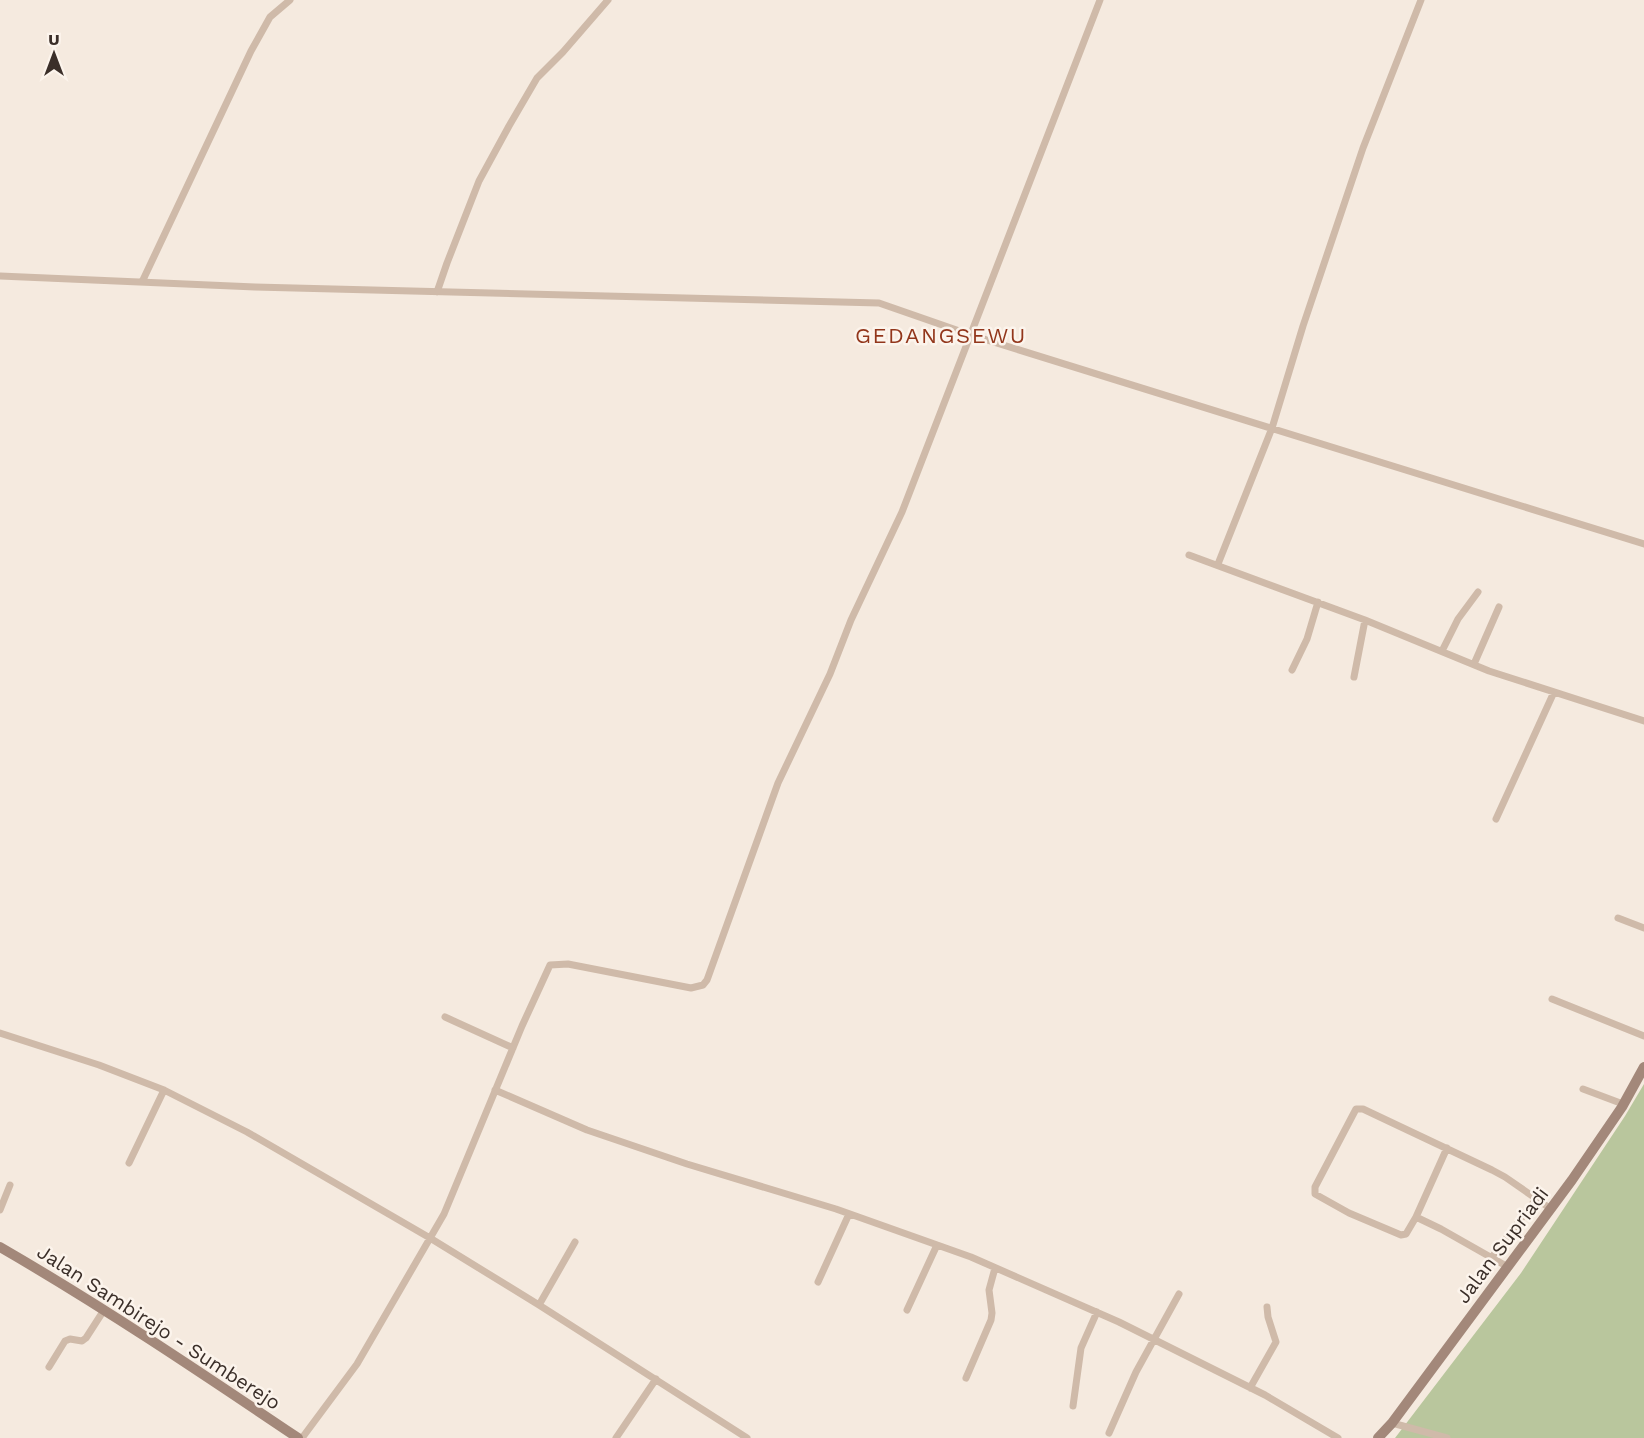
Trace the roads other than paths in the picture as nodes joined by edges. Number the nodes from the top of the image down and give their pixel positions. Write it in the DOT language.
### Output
graph roads {
  1 [pos="290,0"];
  2 [pos="608,0"];
  3 [pos="1100,0"];
  4 [pos="1421,0"];
  5 [pos="0,276"];
  6 [pos="142,282"];
  7 [pos="437,292"];
  8 [pos="971,335"];
  9 [pos="1272,428"];
  10 [pos="1644,544"];
  11 [pos="1190,555"];
  12 [pos="1218,564"];
  13 [pos="1478,592"];
  14 [pos="1318,602"];
  15 [pos="1499,607"];
  16 [pos="1365,620"];
  17 [pos="1442,651"];
  18 [pos="1474,664"];
  19 [pos="1292,670"];
  20 [pos="1354,677"];
  21 [pos="1554,692"];
  22 [pos="1644,721"];
  23 [pos="1496,819"];
  24 [pos="1618,918"];
  25 [pos="1644,928"];
  26 [pos="1552,999"];
  27 [pos="445,1017"];
  28 [pos="0,1033"];
  29 [pos="1644,1036"];
  30 [pos="513,1048"];
  31 [pos="1644,1067"];
  32 [pos="1583,1089"];
  33 [pos="164,1090"];
  34 [pos="495,1090"];
  35 [pos="1623,1104"];
  36 [pos="1447,1148"];
  37 [pos="129,1163"];
  38 [pos="10,1185"];
  39 [pos="1536,1199"];
  40 [pos="1551,1209"];
  41 [pos="0,1210"];
  42 [pos="849,1214"];
  43 [pos="1416,1217"];
  44 [pos="430,1238"];
  45 [pos="575,1242"];
  46 [pos="937,1245"];
  47 [pos="0,1247"];
  48 [pos="1492,1257"];
  49 [pos="1508,1267"];
  50 [pos="995,1268"];
  51 [pos="818,1282"];
  52 [pos="1179,1294"];
  53 [pos="539,1305"];
  54 [pos="1267,1307"];
  55 [pos="104,1310"];
  56 [pos="907,1310"];
  57 [pos="1097,1312"];
  58 [pos="1154,1340"];
  59 [pos="49,1367"];
  60 [pos="966,1378"];
  61 [pos="656,1379"];
  62 [pos="1250,1388"];
  63 [pos="1073,1406"];
  64 [pos="1392,1423"];
  65 [pos="1109,1433"];
  66 [pos="300,1438"];
  67 [pos="616,1438"];
  68 [pos="747,1438"];
  69 [pos="1338,1438"];
  70 [pos="1378,1438"];
  71 [pos="1448,1438"];
  1 -- 6 [label="street"];
  2 -- 7 [label="street"];
  3 -- 8 [label="street"];
  4 -- 9 [label="street"];
  5 -- 6 [label="street"];
  6 -- 7 [label="street"];
  7 -- 8 [label="street"];
  8 -- 9 [label="street"];
  8 -- 30 [label="street"];
  9 -- 10 [label="street"];
  9 -- 12 [label="street"];
  11 -- 12 [label="street"];
  12 -- 14 [label="street"];
  13 -- 17 [label="street"];
  14 -- 16 [label="street"];
  14 -- 19 [label="street"];
  15 -- 18 [label="street"];
  16 -- 17 [label="street"];
  16 -- 20 [label="street"];
  17 -- 18 [label="street"];
  18 -- 21 [label="street"];
  21 -- 22 [label="street"];
  21 -- 23 [label="street"];
  24 -- 25 [label="street"];
  26 -- 29 [label="street"];
  27 -- 30 [label="street"];
  28 -- 33 [label="street"];
  30 -- 34 [label="street"];
  31 -- 35 [label="main road, Jalan Supriadi"];
  32 -- 35 [label="street"];
  33 -- 37 [label="street"];
  33 -- 44 [label="street"];
  34 -- 42 [label="street"];
  34 -- 44 [label="street"];
  35 -- 40 [label="main road, Jalan Supriadi"];
  36 -- 39 [label="street"];
  36 -- 43 [label="street"];
  36 -- 43 [label="street"];
  38 -- 41 [label="street"];
  39 -- 40 [label="street"];
  39 -- 48 [label="street"];
  40 -- 49 [label="main road, Jalan Supriadi"];
  42 -- 46 [label="street"];
  42 -- 51 [label="street"];
  43 -- 48 [label="street"];
  44 -- 53 [label="street"];
  44 -- 66 [label="street"];
  45 -- 53 [label="street"];
  46 -- 50 [label="street"];
  46 -- 56 [label="street"];
  47 -- 55 [label="main road, Jalan Sambirejo - Sumberejo"];
  48 -- 49 [label="street"];
  49 -- 64 [label="main road, Jalan Supriadi"];
  50 -- 57 [label="street"];
  50 -- 60 [label="street"];
  52 -- 58 [label="street"];
  53 -- 61 [label="street"];
  54 -- 62 [label="street"];
  55 -- 59 [label="street"];
  55 -- 66 [label="main road, Jalan Sambirejo - Sumberejo"];
  57 -- 58 [label="street"];
  57 -- 63 [label="street"];
  58 -- 62 [label="street"];
  58 -- 65 [label="street"];
  61 -- 67 [label="street"];
  61 -- 68 [label="street"];
  62 -- 69 [label="street"];
  64 -- 70 [label="main road, Jalan Supriadi"];
  64 -- 71 [label="street"];
}
